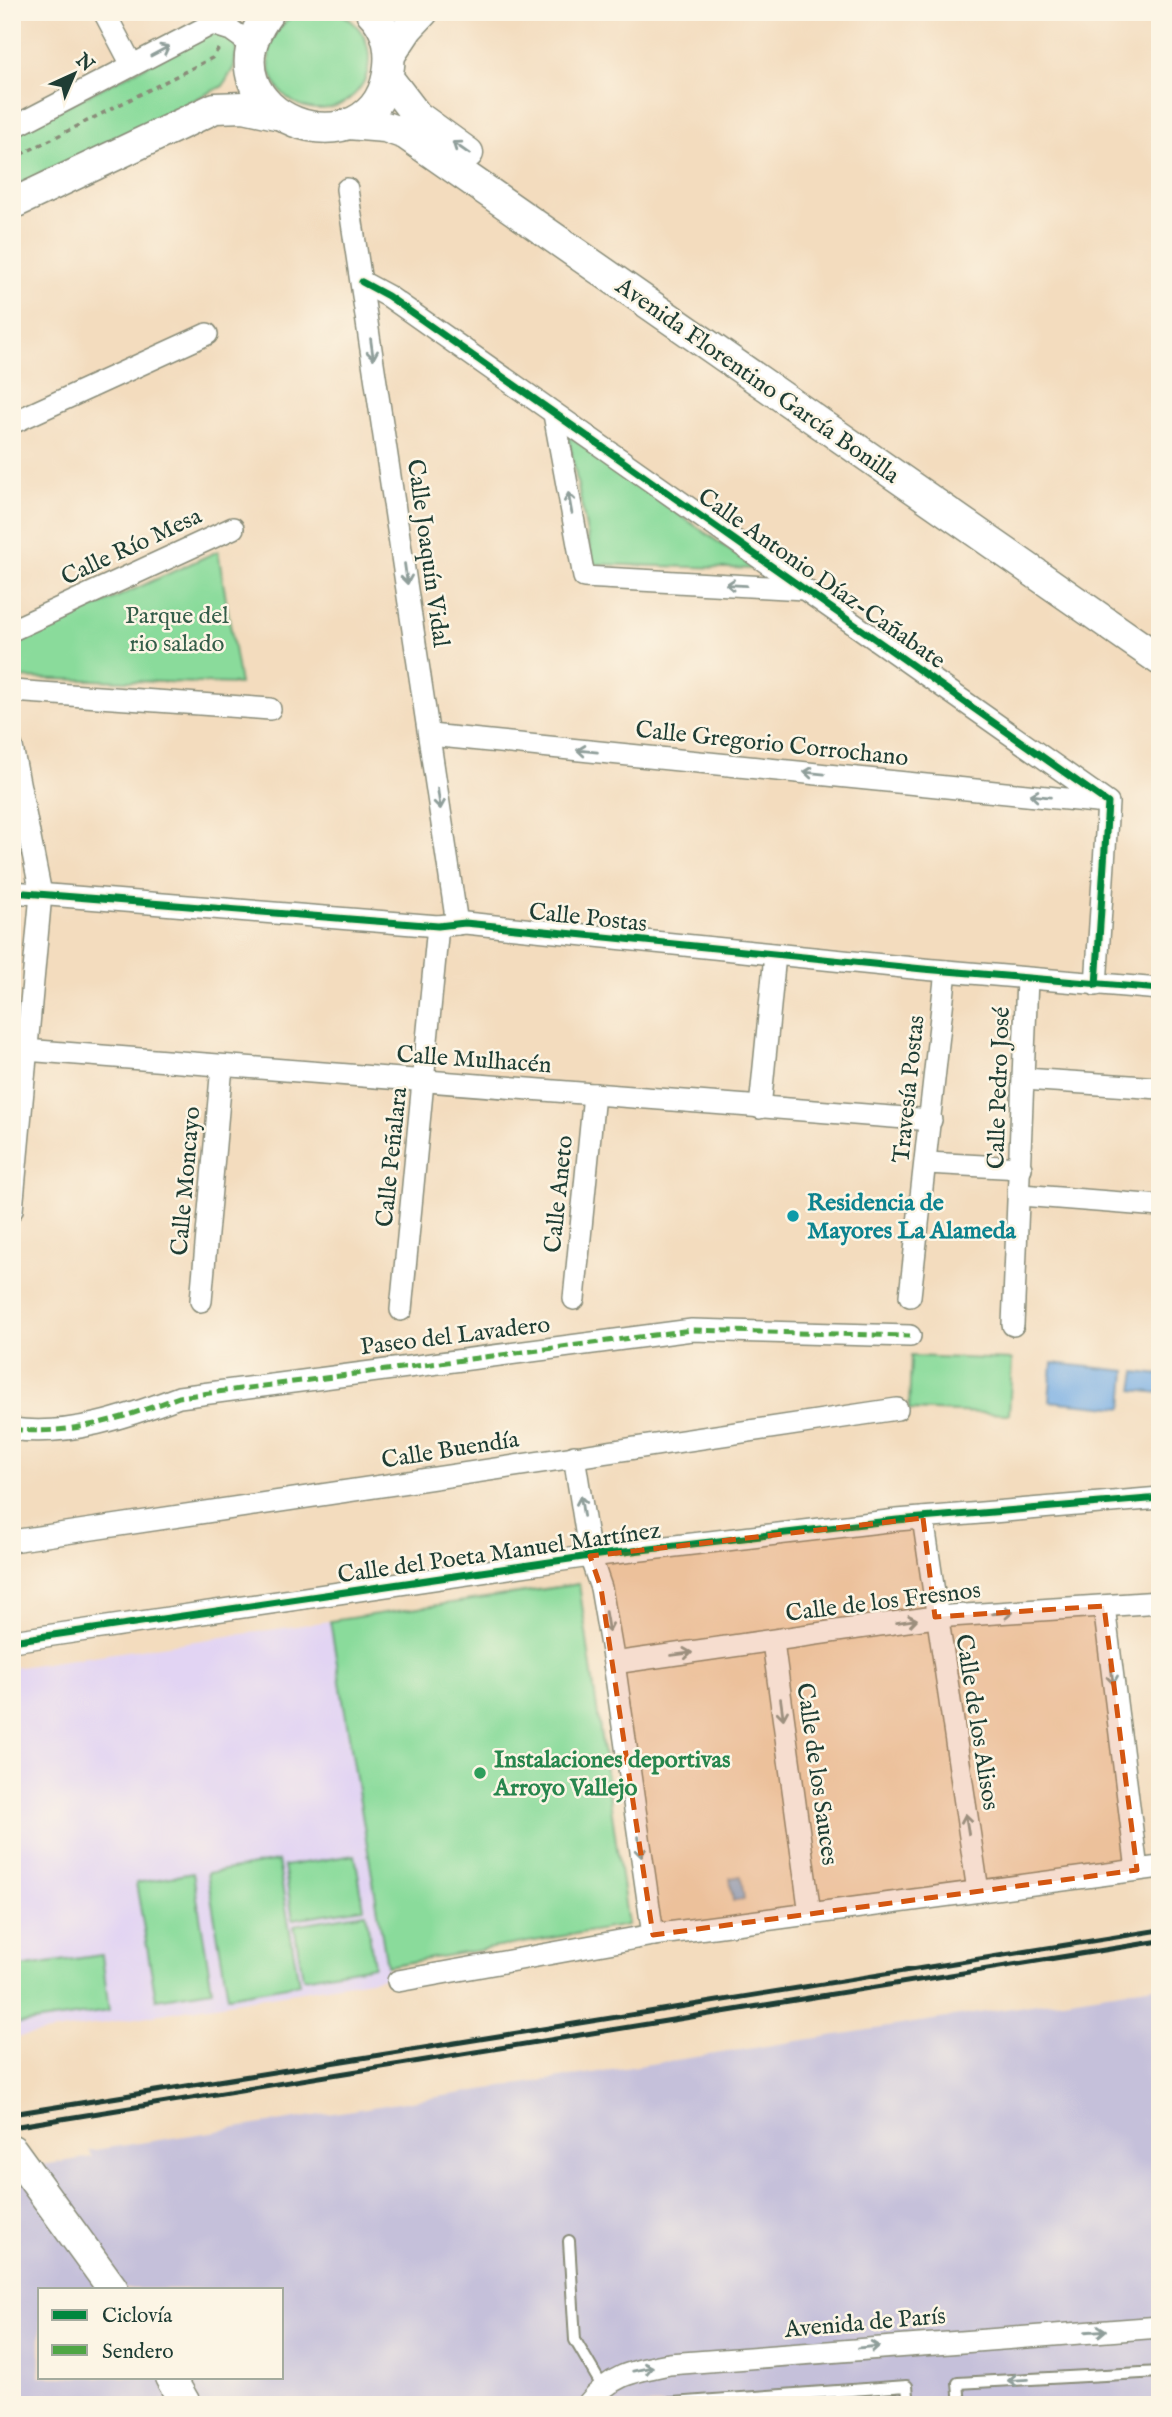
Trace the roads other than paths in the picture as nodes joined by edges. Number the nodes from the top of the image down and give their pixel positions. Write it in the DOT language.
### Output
graph roads {
  1 [pos="104,12"];
  2 [pos="372,12"];
  3 [pos="423,12"];
  4 [pos="254,31"];
  5 [pos="132,65"];
  6 [pos="389,66"];
  7 [pos="215,108"];
  8 [pos="276,114"];
  9 [pos="348,124"];
  10 [pos="12,128"];
  11 [pos="347,189"];
  12 [pos="12,204"];
  13 [pos="362,282"];
  14 [pos="207,334"];
  15 [pos="554,414"];
  16 [pos="12,423"];
  17 [pos="233,528"];
  18 [pos="804,589"];
  19 [pos="12,630"];
  20 [pos="1160,636"];
  21 [pos="1160,660"];
  22 [pos="12,691"];
  23 [pos="270,709"];
  24 [pos="430,735"];
  25 [pos="12,747"];
  26 [pos="1108,803"];
  27 [pos="12,892"];
  28 [pos="41,894"];
  29 [pos="448,925"];
  30 [pos="775,955"];
  31 [pos="946,971"];
  32 [pos="1027,979"];
  33 [pos="1096,985"];
  34 [pos="1160,989"];
  35 [pos="19,1050"];
  36 [pos="222,1066"];
  37 [pos="1024,1079"];
  38 [pos="425,1082"];
  39 [pos="1160,1088"];
  40 [pos="594,1094"];
  41 [pos="760,1108"];
  42 [pos="931,1120"];
  43 [pos="927,1163"];
  44 [pos="1021,1168"];
  45 [pos="1021,1195"];
  46 [pos="1160,1206"];
  47 [pos="12,1210"];
  48 [pos="910,1296"];
  49 [pos="574,1300"];
  50 [pos="201,1301"];
  51 [pos="401,1310"];
  52 [pos="1013,1325"];
  53 [pos="910,1336"];
  54 [pos="897,1409"];
  55 [pos="12,1429"];
  56 [pos="575,1456"];
  57 [pos="1160,1498"];
  58 [pos="923,1518"];
  59 [pos="12,1541"];
  60 [pos="590,1556"];
  61 [pos="1160,1602"];
  62 [pos="1104,1606"];
  63 [pos="935,1617"];
  64 [pos="12,1642"];
  65 [pos="773,1642"];
  66 [pos="614,1663"];
  67 [pos="1160,1867"];
  68 [pos="1137,1870"];
  69 [pos="978,1891"];
  70 [pos="810,1914"];
  71 [pos="653,1935"];
  72 [pos="398,1981"];
  73 [pos="12,2150"];
  74 [pos="569,2241"];
  75 [pos="112,2288"];
  76 [pos="1160,2327"];
  77 [pos="1160,2372"];
  78 [pos="171,2378"];
  79 [pos="602,2386"];
  80 [pos="186,2405"];
  81 [pos="587,2405"];
  82 [pos="645,2405"];
  83 [pos="909,2405"];
  84 [pos="960,2405"];
  1 -- 5 [label="street"];
  2 -- 6 [label="street, Avenida Florentino García Bonilla"];
  3 -- 6 [label="street"];
  5 -- 4 [label="street, one-way"];
  4 -- 7 [label="street"];
  4 -- 8 [label="street"];
  5 -- 10 [label="street"];
  6 -- 9 [label="street"];
  20 -- 6 [label="street, Avenida Florentino García Bonilla, one-way"];
  7 -- 8 [label="street, Avenida Florentino García Bonilla"];
  7 -- 12 [label="street"];
  8 -- 9 [label="street, Avenida Florentino García Bonilla"];
  9 -- 21 [label="street, Avenida Florentino García Bonilla"];
  11 -- 13 [label="street, Calle Joaquín Vidal"];
  13 -- 15 [label="street, Calle Antonio Díaz-Cañabate"];
  13 -- 24 [label="street, Calle Joaquín Vidal, one-way"];
  14 -- 16 [label="street"];
  15 -- 18 [label="street, Calle Antonio Díaz-Cañabate"];
  18 -- 15 [label="street, Calle Antonio Díaz-Cañabate, one-way"];
  17 -- 19 [label="street, Calle Río Mesa"];
  18 -- 26 [label="street, Calle Antonio Díaz-Cañabate"];
  22 -- 23 [label="street"];
  26 -- 24 [label="street, Calle Gregorio Corrochano, one-way"];
  24 -- 29 [label="street, Calle Joaquín Vidal, one-way"];
  25 -- 28 [label="street"];
  26 -- 33 [label="street"];
  27 -- 28 [label="street, Calle Postas"];
  28 -- 29 [label="street, Calle Postas"];
  28 -- 35 [label="street"];
  29 -- 30 [label="street, Calle Postas"];
  29 -- 38 [label="street, Calle Peñalara"];
  30 -- 31 [label="street, Calle Postas"];
  30 -- 41 [label="street"];
  31 -- 32 [label="street, Calle Postas"];
  31 -- 42 [label="street, Travesía Postas"];
  32 -- 33 [label="street, Calle Postas"];
  32 -- 37 [label="street, Calle Pedro José"];
  33 -- 34 [label="street, Calle Postas"];
  35 -- 36 [label="street, Calle Mulhacén"];
  35 -- 47 [label="street"];
  36 -- 38 [label="street, Calle Mulhacén"];
  36 -- 50 [label="street, Calle Moncayo"];
  37 -- 39 [label="street"];
  37 -- 44 [label="street, Calle Pedro José"];
  38 -- 40 [label="street, Calle Mulhacén"];
  38 -- 51 [label="street, Calle Peñalara"];
  40 -- 41 [label="street, Calle Mulhacén"];
  40 -- 49 [label="street, Calle Aneto"];
  41 -- 42 [label="street, Calle Mulhacén"];
  42 -- 43 [label="street, Travesía Postas"];
  43 -- 44 [label="street"];
  43 -- 48 [label="street, Travesía Postas"];
  44 -- 45 [label="street, Calle Pedro José"];
  45 -- 46 [label="street"];
  45 -- 52 [label="street, Calle Pedro José"];
  53 -- 55 [label="street, Paseo del Lavadero"];
  54 -- 56 [label="street, Calle Buendía"];
  56 -- 59 [label="street, Calle Buendía"];
  60 -- 56 [label="street, one-way"];
  57 -- 58 [label="street, Calle del Poeta Manuel Martínez"];
  58 -- 60 [label="street, Calle del Poeta Manuel Martínez"];
  58 -- 63 [label="street, Calle de los Alisos"];
  60 -- 64 [label="street, Calle del Poeta Manuel Martínez"];
  60 -- 66 [label="street, one-way"];
  61 -- 62 [label="street, Calle de los Fresnos"];
  63 -- 62 [label="street, Calle de los Fresnos, one-way"];
  62 -- 68 [label="street, one-way"];
  65 -- 63 [label="street, Calle de los Fresnos, one-way"];
  69 -- 63 [label="street, Calle de los Alisos, one-way"];
  66 -- 65 [label="street, Calle de los Fresnos, one-way"];
  65 -- 70 [label="street, Calle de los Sauces, one-way"];
  66 -- 71 [label="street, one-way"];
  67 -- 68 [label="street"];
  68 -- 69 [label="street"];
  69 -- 70 [label="street"];
  70 -- 71 [label="street"];
  71 -- 72 [label="street"];
  73 -- 75 [label="street"];
  74 -- 79 [label="lane"];
  79 -- 76 [label="street, Avenida de París, one-way"];
  77 -- 84 [label="lane, one-way"];
  78 -- 80 [label="street"];
  79 -- 81 [label="street, Avenida de París"];
  82 -- 83 [label="lane"];
}
